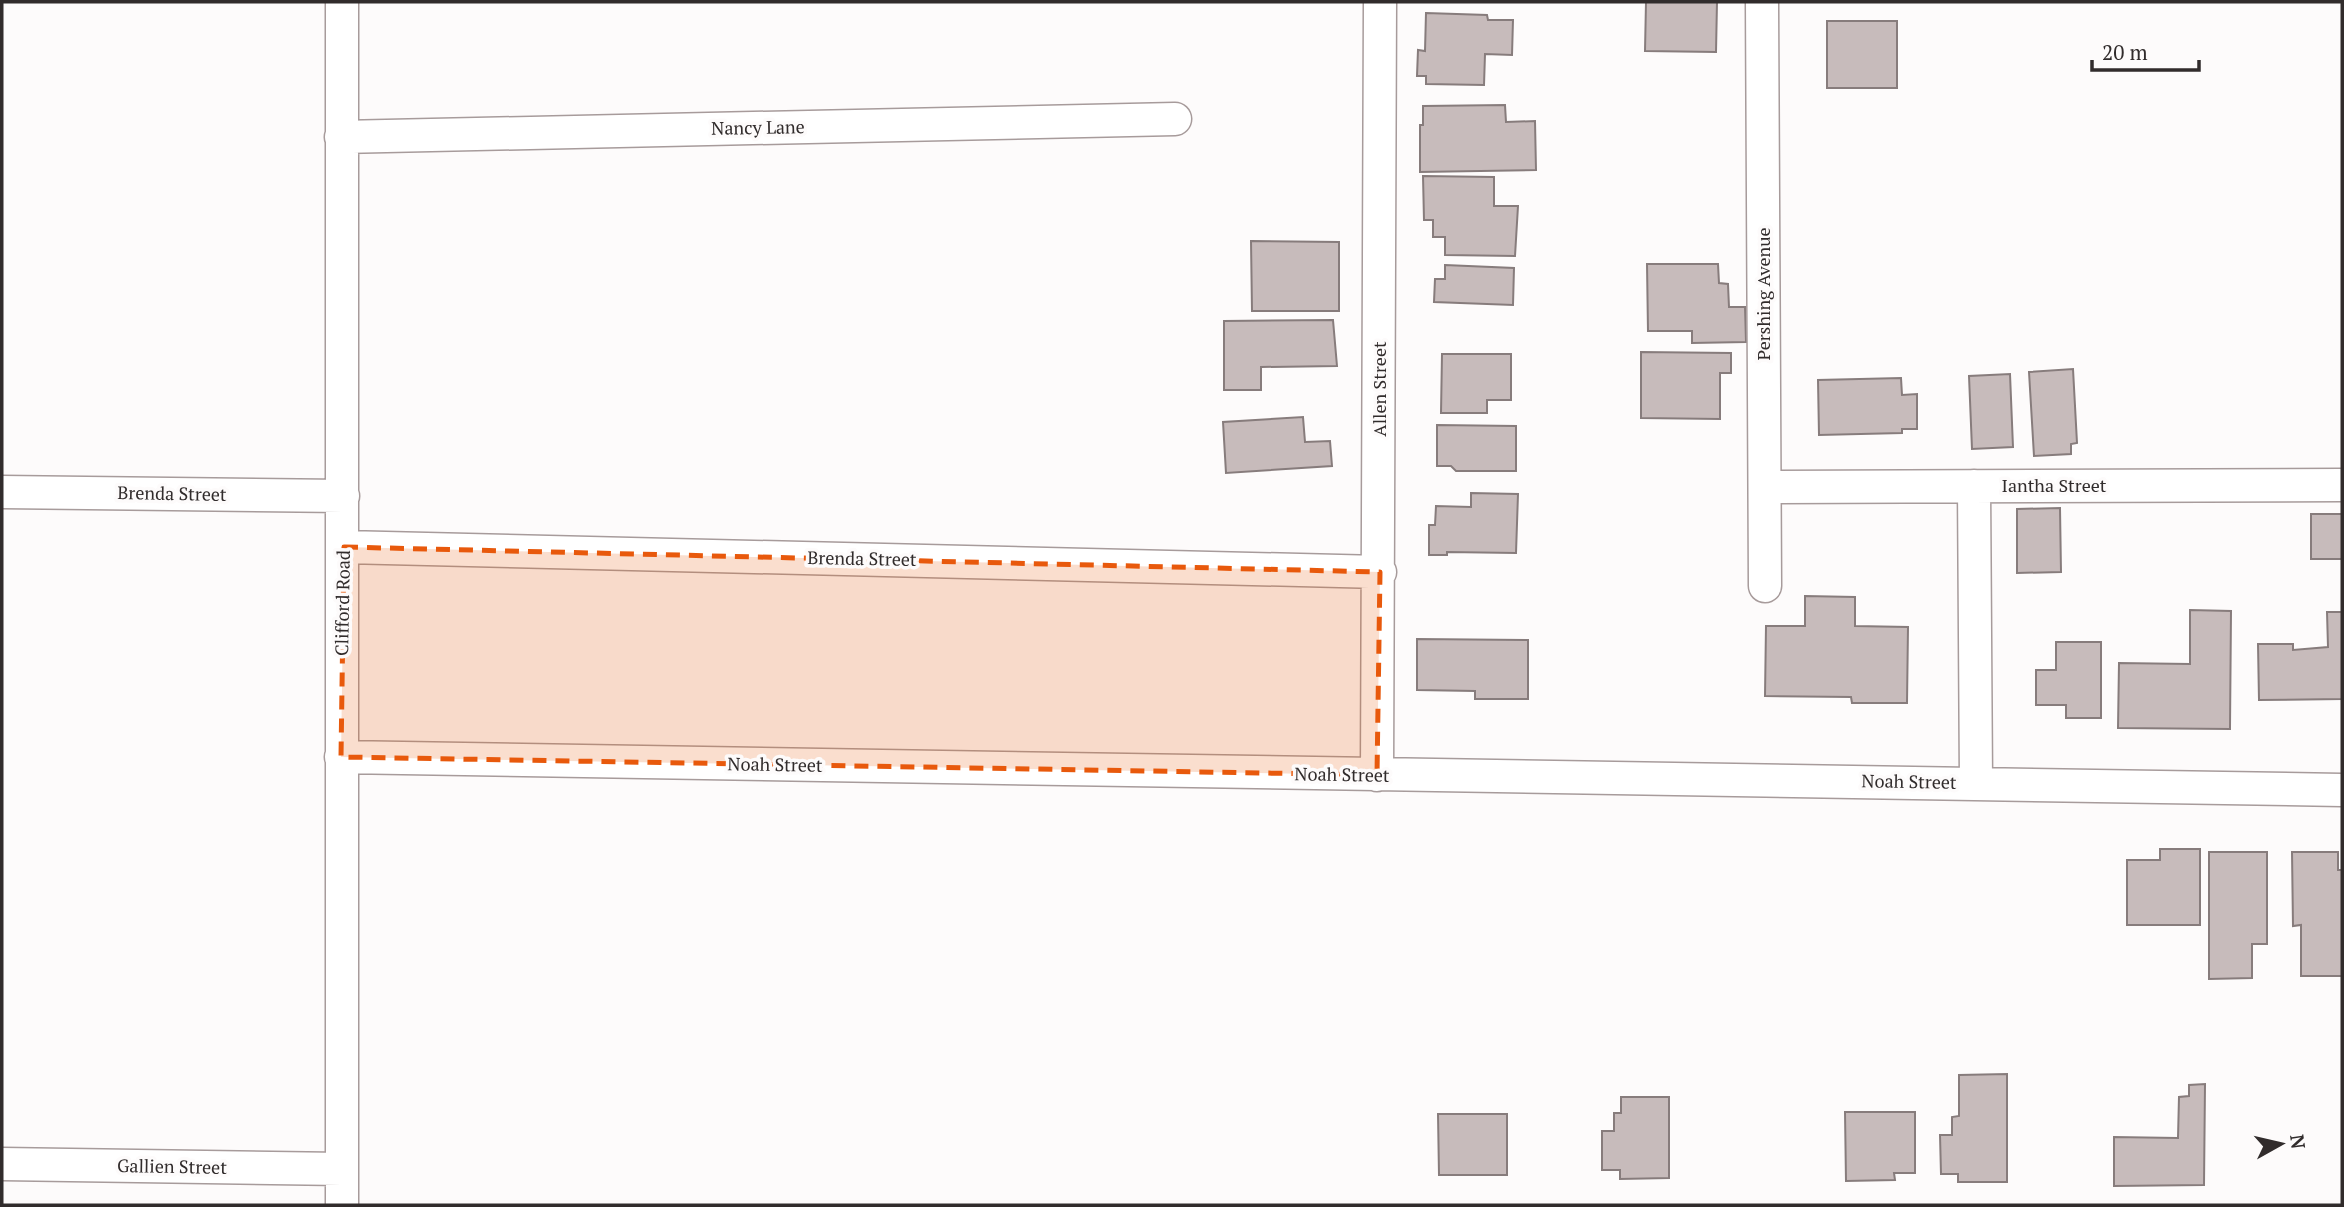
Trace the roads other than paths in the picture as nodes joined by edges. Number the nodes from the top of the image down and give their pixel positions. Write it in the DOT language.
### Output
graph roads {
  1 [pos="342,2"];
  2 [pos="1380,2"];
  3 [pos="1762,2"];
  4 [pos="1175,119"];
  5 [pos="341,137"];
  6 [pos="2342,485"];
  7 [pos="1974,486"];
  8 [pos="1765,487"];
  9 [pos="2,492"];
  10 [pos="343,496"];
  11 [pos="344,547"];
  12 [pos="1380,572"];
  13 [pos="1765,586"];
  14 [pos="341,757"];
  15 [pos="1377,775"];
  16 [pos="1976,783"];
  17 [pos="2342,790"];
  18 [pos="2,1164"];
  19 [pos="342,1169"];
  20 [pos="342,1205"];
  1 -- 5 [label="street, Clifford Road"];
  2 -- 12 [label="street, Allen Street"];
  3 -- 8 [label="street, Pershing Avenue"];
  4 -- 5 [label="street, Nancy Lane"];
  5 -- 10 [label="street, Clifford Road"];
  6 -- 7 [label="street, Iantha Street"];
  7 -- 8 [label="street, Iantha Street"];
  7 -- 16 [label="street"];
  8 -- 13 [label="street, Pershing Avenue"];
  9 -- 10 [label="street, Brenda Street"];
  10 -- 11 [label="street, Clifford Road"];
  11 -- 12 [label="street, Brenda Street"];
  11 -- 14 [label="street, Clifford Road"];
  12 -- 15 [label="street, Allen Street"];
  14 -- 15 [label="street, Noah Street"];
  14 -- 19 [label="street, Clifford Road"];
  15 -- 16 [label="street, Noah Street"];
  16 -- 17 [label="street, Noah Street"];
  18 -- 19 [label="street, Gallien Street"];
  19 -- 20 [label="street, Clifford Road"];
}
